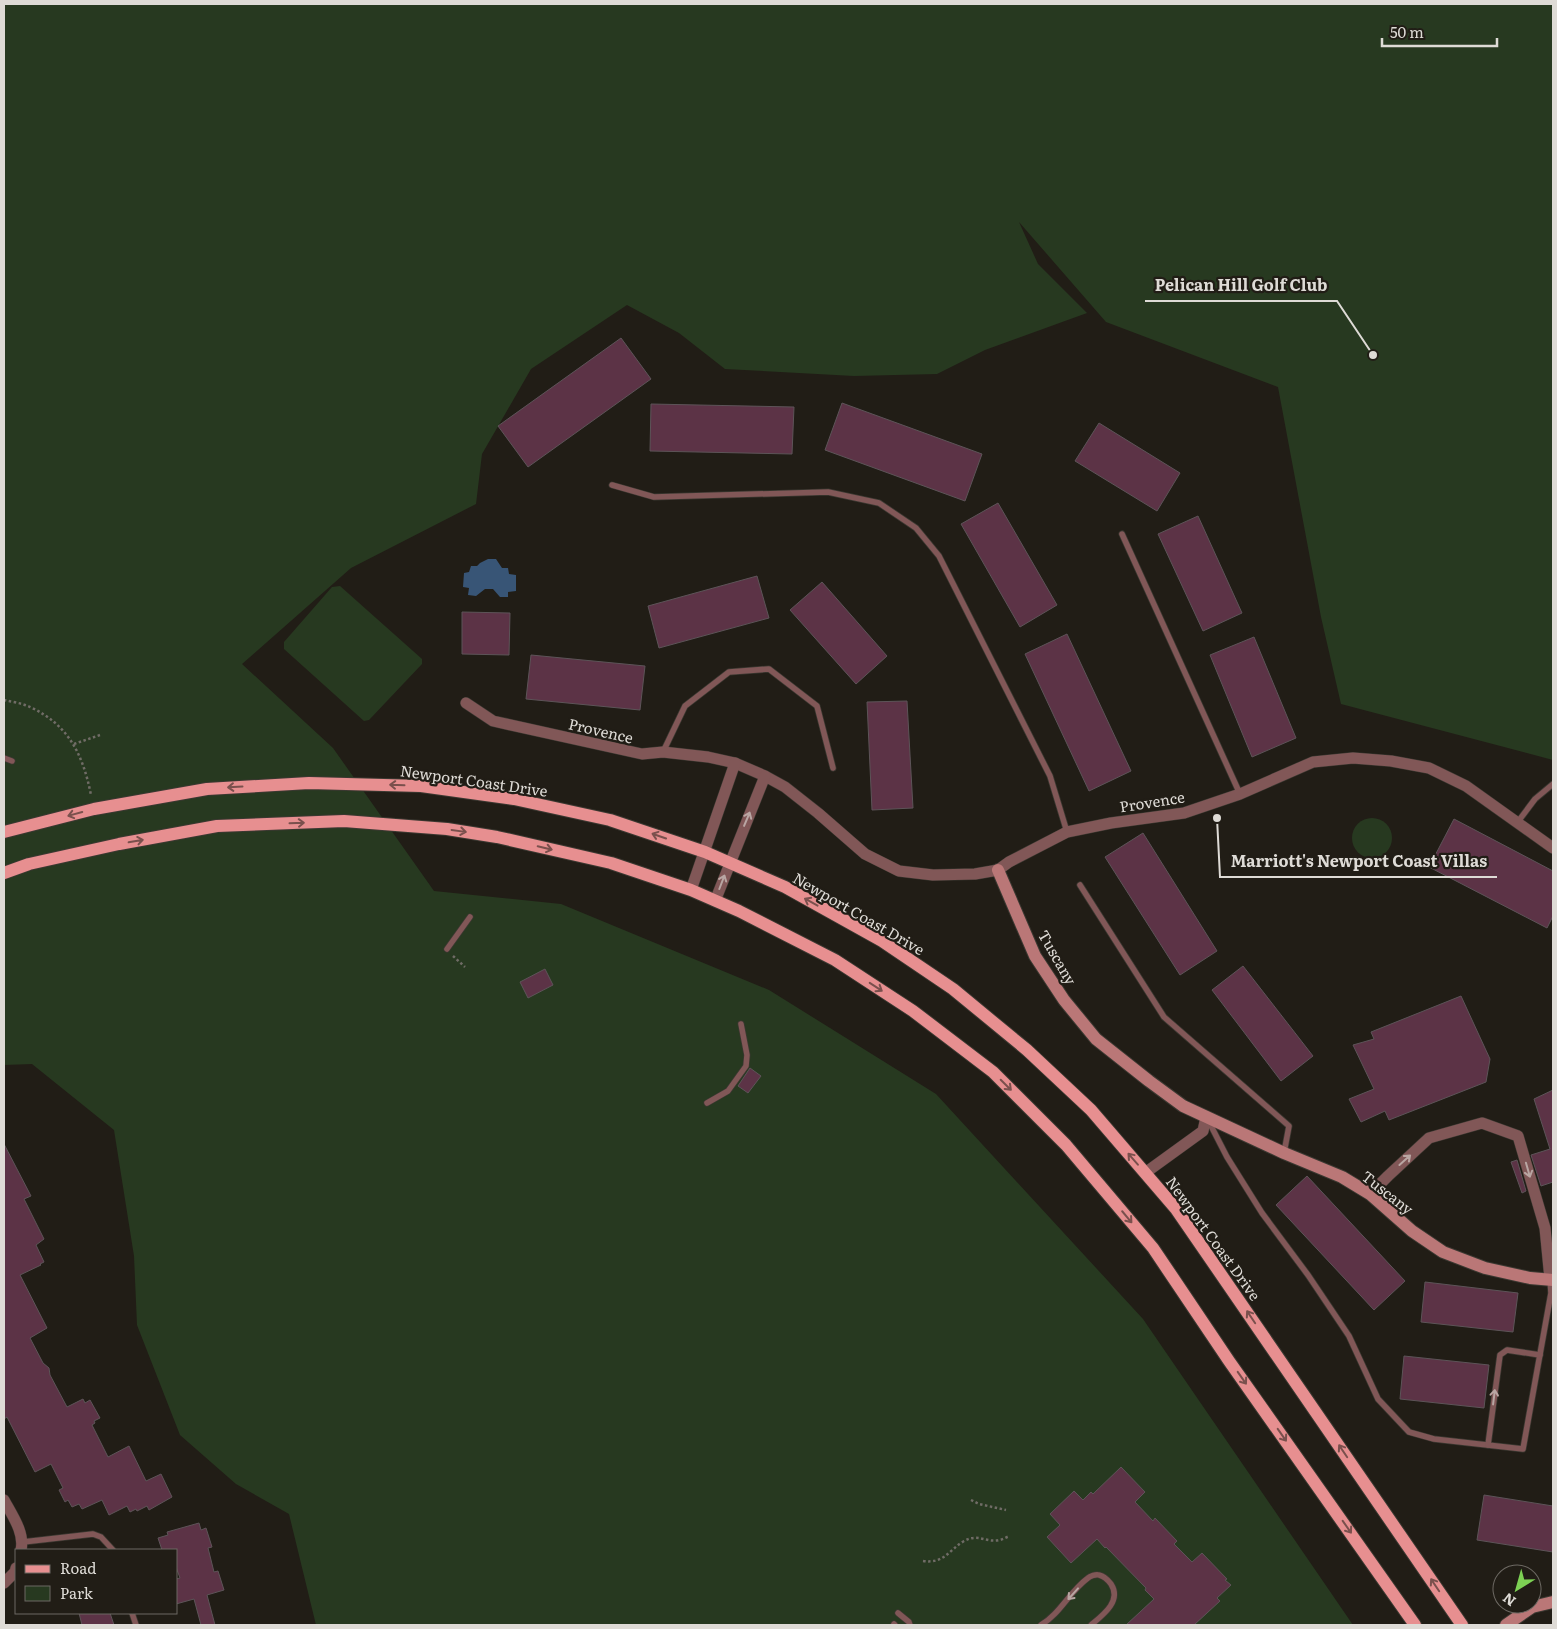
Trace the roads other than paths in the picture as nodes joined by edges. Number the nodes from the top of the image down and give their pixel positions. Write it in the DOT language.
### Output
graph roads {
  1 [pos="612,485"];
  2 [pos="1122,534"];
  3 [pos="466,703"];
  4 [pos="663,752"];
  5 [pos="4,758"];
  6 [pos="12,761"];
  7 [pos="736,764"];
  8 [pos="833,768"];
  9 [pos="765,776"];
  10 [pos="1553,784"];
  11 [pos="1240,794"];
  12 [pos="1517,823"];
  13 [pos="4,832"];
  14 [pos="1068,832"];
  15 [pos="1553,848"];
  16 [pos="705,852"];
  17 [pos="729,863"];
  18 [pos="998,870"];
  19 [pos="4,873"];
  20 [pos="1080,885"];
  21 [pos="691,890"];
  22 [pos="715,900"];
  23 [pos="470,918"];
  24 [pos="447,949"];
  25 [pos="741,1024"];
  26 [pos="707,1103"];
  27 [pos="1206,1117"];
  28 [pos="1284,1154"];
  29 [pos="1145,1174"];
  30 [pos="1370,1194"];
  31 [pos="1551,1280"];
  32 [pos="1540,1355"];
  33 [pos="1488,1445"];
  34 [pos="4,1500"];
  35 [pos="22,1546"];
  36 [pos="112,1549"];
  37 [pos="15,1572"];
  38 [pos="4,1583"];
  39 [pos="1553,1602"];
  40 [pos="898,1613"];
  41 [pos="910,1625"];
  42 [pos="1041,1625"];
  43 [pos="1091,1625"];
  44 [pos="1415,1625"];
  45 [pos="1462,1625"];
  46 [pos="1506,1625"];
  1 -- 14 [label="lane"];
  2 -- 11 [label="lane"];
  3 -- 4 [label="street, Provence"];
  4 -- 7 [label="street, Provence"];
  4 -- 8 [label="lane"];
  5 -- 6 [label="lane"];
  7 -- 9 [label="street, Provence"];
  7 -- 16 [label="street"];
  17 -- 9 [label="street, one-way"];
  9 -- 18 [label="street, Provence"];
  10 -- 12 [label="lane"];
  11 -- 12 [label="street, Provence"];
  11 -- 14 [label="street, Provence"];
  12 -- 15 [label="street, Provence"];
  16 -- 13 [label="main road, Newport Coast Drive, one-way"];
  14 -- 18 [label="street, Provence"];
  16 -- 17 [label="main road, Newport Coast Drive"];
  16 -- 21 [label="street"];
  22 -- 17 [label="street, one-way"];
  29 -- 17 [label="main road, Newport Coast Drive, one-way"];
  18 -- 27 [label="street, Tuscany"];
  19 -- 21 [label="main road, one-way"];
  20 -- 28 [label="lane"];
  21 -- 22 [label="main road"];
  22 -- 44 [label="main road, one-way"];
  23 -- 24 [label="lane"];
  25 -- 26 [label="lane"];
  27 -- 28 [label="street, Tuscany"];
  27 -- 29 [label="street"];
  27 -- 33 [label="lane"];
  28 -- 30 [label="street, Tuscany"];
  45 -- 29 [label="main road, Newport Coast Drive, one-way"];
  30 -- 31 [label="street, Tuscany"];
  30 -- 31 [label="street, one-way"];
  31 -- 32 [label="lane"];
  32 -- 33 [label="lane"];
  33 -- 32 [label="lane, one-way"];
  34 -- 35 [label="street"];
  35 -- 36 [label="lane"];
  37 -- 38 [label="street"];
  39 -- 46 [label="street"];
  40 -- 41 [label="lane"];
  43 -- 42 [label="lane, one-way"];
}
